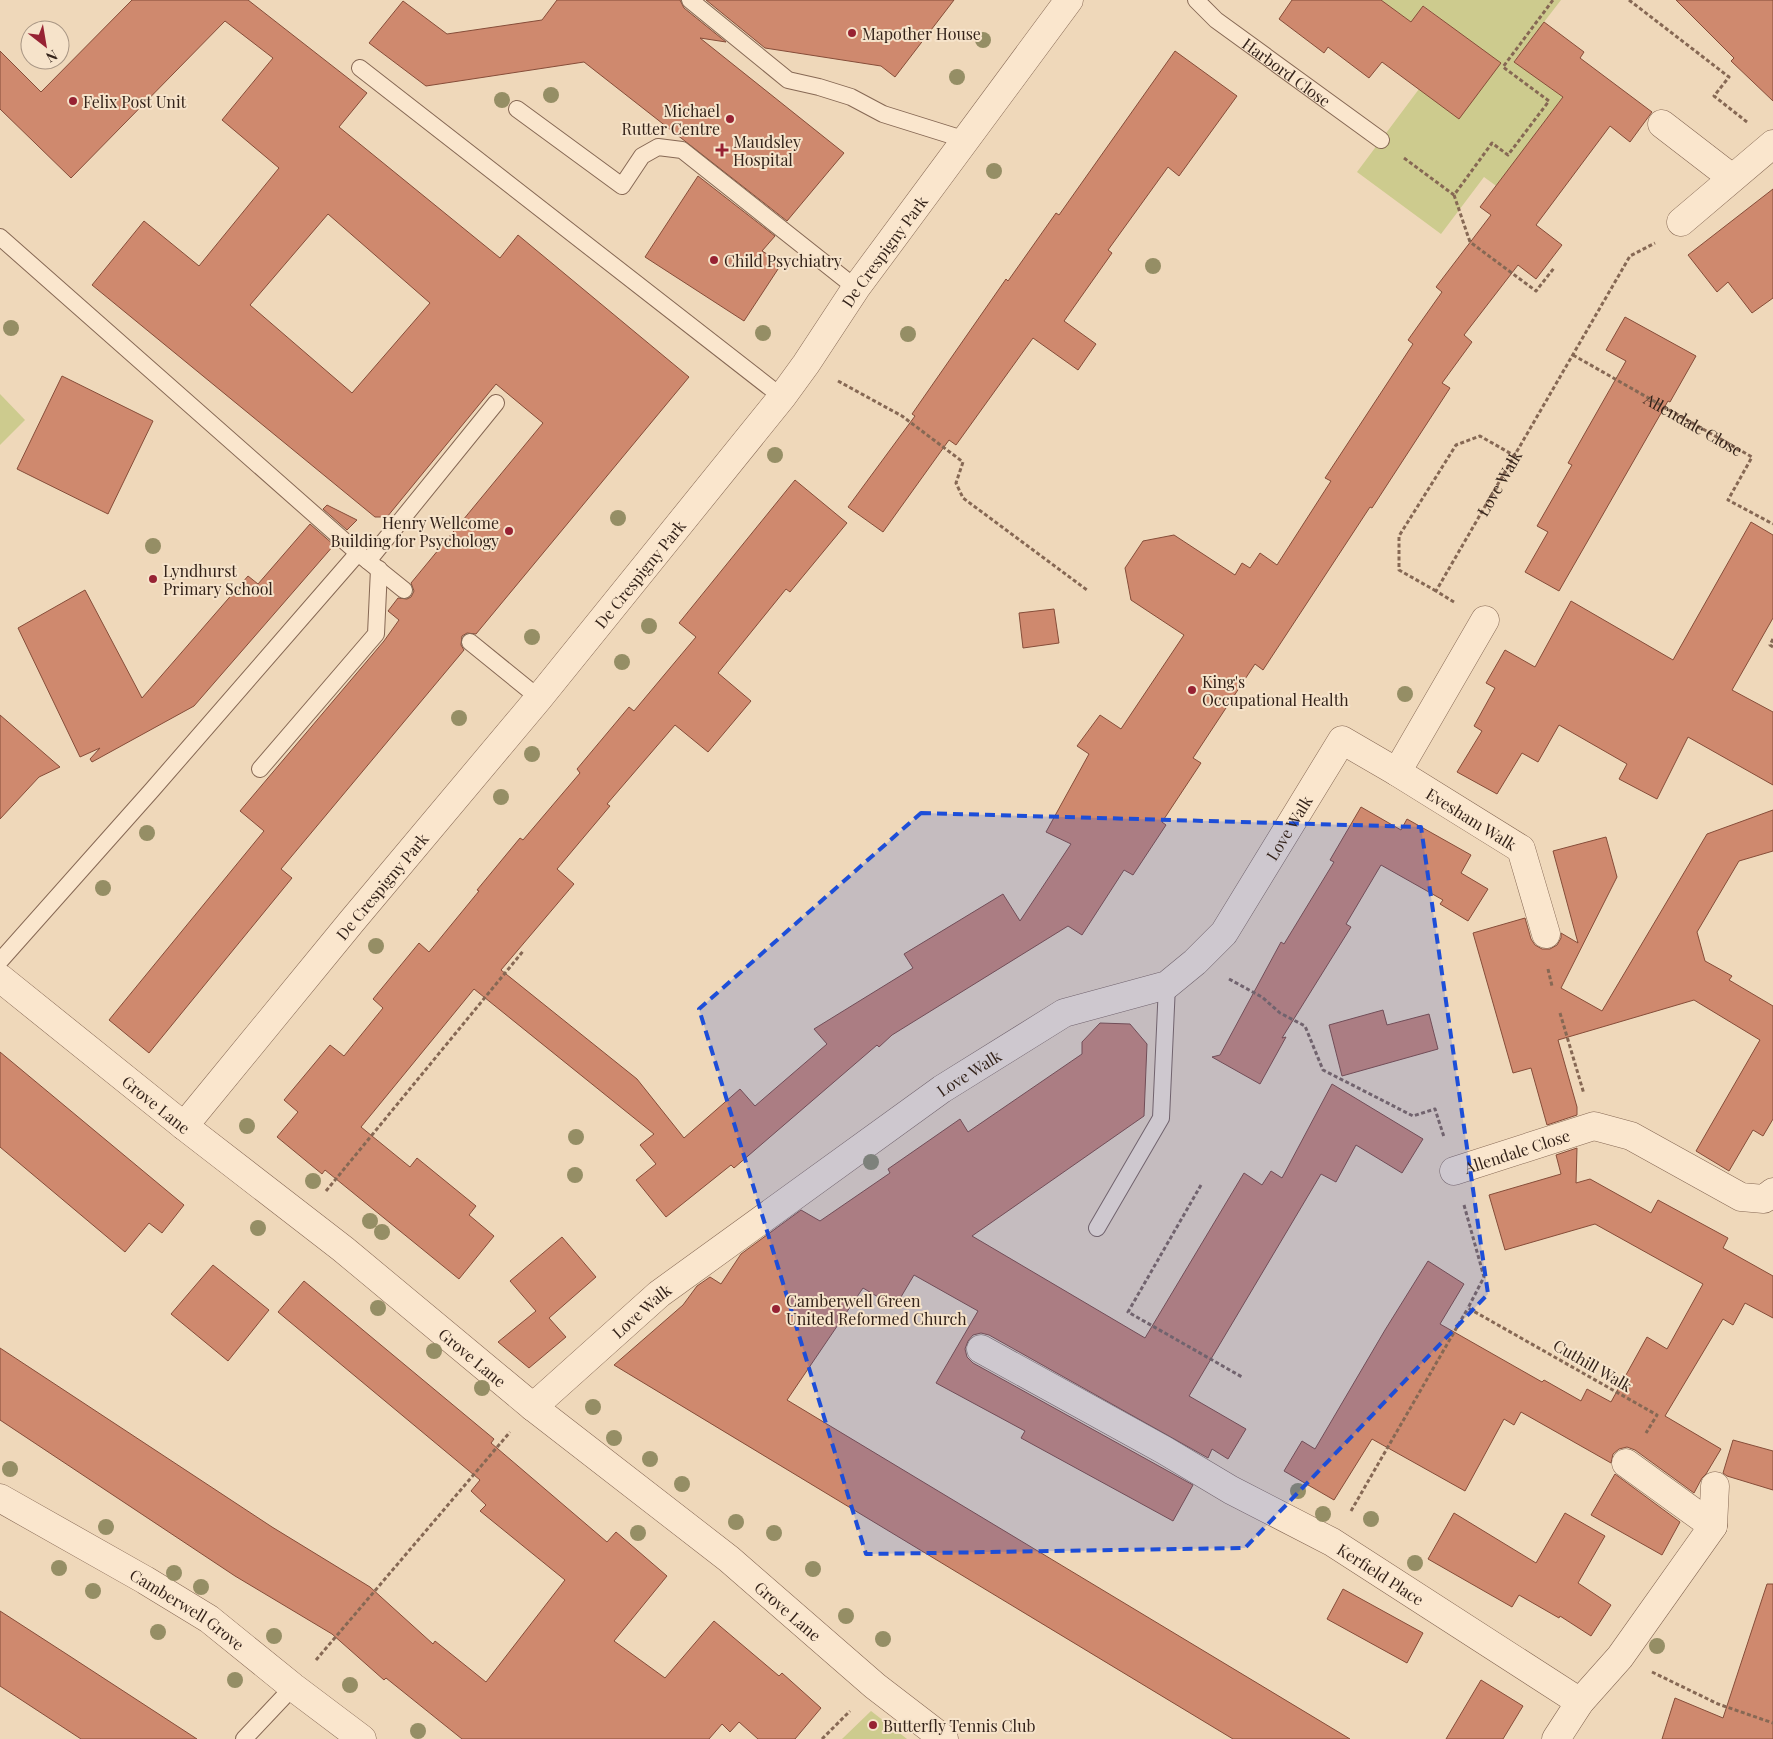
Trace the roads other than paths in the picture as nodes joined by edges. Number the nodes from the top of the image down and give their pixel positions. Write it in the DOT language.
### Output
graph roads {
  1 [pos="690,0"];
  2 [pos="1069,0"];
  3 [pos="1196,0"];
  4 [pos="360,68"];
  5 [pos="516,110"];
  6 [pos="1662,124"];
  7 [pos="966,140"];
  8 [pos="1381,140"];
  9 [pos="1773,144"];
  10 [pos="1732,178"];
  11 [pos="1681,222"];
  12 [pos="0,237"];
  13 [pos="856,288"];
  14 [pos="782,397"];
  15 [pos="496,403"];
  16 [pos="368,561"];
  17 [pos="404,590"];
  18 [pos="1485,620"];
  19 [pos="470,642"];
  20 [pos="539,698"];
  21 [pos="260,768"];
  22 [pos="1397,772"];
  23 [pos="1546,934"];
  24 [pos="0,961"];
  25 [pos="0,978"];
  26 [pos="1167,985"];
  27 [pos="184,1126"];
  28 [pos="1454,1170"];
  29 [pos="1773,1192"];
  30 [pos="1097,1228"];
  31 [pos="981,1349"];
  32 [pos="533,1407"];
  33 [pos="1626,1463"];
  34 [pos="1715,1486"];
  35 [pos="0,1498"];
  36 [pos="1713,1526"];
  37 [pos="293,1687"];
  38 [pos="1580,1702"];
  39 [pos="244,1739"];
  40 [pos="362,1739"];
  41 [pos="944,1739"];
  42 [pos="1556,1739"];
  1 -- 7 [label="lane"];
  2 -- 7 [label="street, De Crespigny Park"];
  3 -- 8 [label="lane, Harbord Close"];
  4 -- 14 [label="lane"];
  5 -- 13 [label="lane"];
  6 -- 10 [label="street"];
  7 -- 13 [label="street, De Crespigny Park"];
  9 -- 10 [label="street"];
  10 -- 11 [label="street"];
  12 -- 16 [label="lane"];
  13 -- 14 [label="street, De Crespigny Park"];
  14 -- 20 [label="street, De Crespigny Park"];
  15 -- 16 [label="lane"];
  16 -- 17 [label="lane"];
  16 -- 21 [label="lane"];
  16 -- 24 [label="lane"];
  18 -- 22 [label="street"];
  19 -- 20 [label="lane"];
  20 -- 27 [label="street, De Crespigny Park"];
  22 -- 23 [label="street, Evesham Walk"];
  22 -- 26 [label="street, Love Walk"];
  25 -- 27 [label="street, Grove Lane"];
  26 -- 30 [label="lane"];
  26 -- 32 [label="street, Love Walk"];
  27 -- 32 [label="street, Grove Lane"];
  28 -- 29 [label="street, Allendale Close"];
  31 -- 38 [label="street, Kerfield Place"];
  32 -- 41 [label="street, Grove Lane"];
  33 -- 36 [label="street"];
  34 -- 36 [label="street"];
  35 -- 37 [label="street, Camberwell Grove"];
  36 -- 38 [label="street"];
  37 -- 39 [label="lane"];
  37 -- 40 [label="street, Camberwell Grove"];
  38 -- 42 [label="street"];
}
